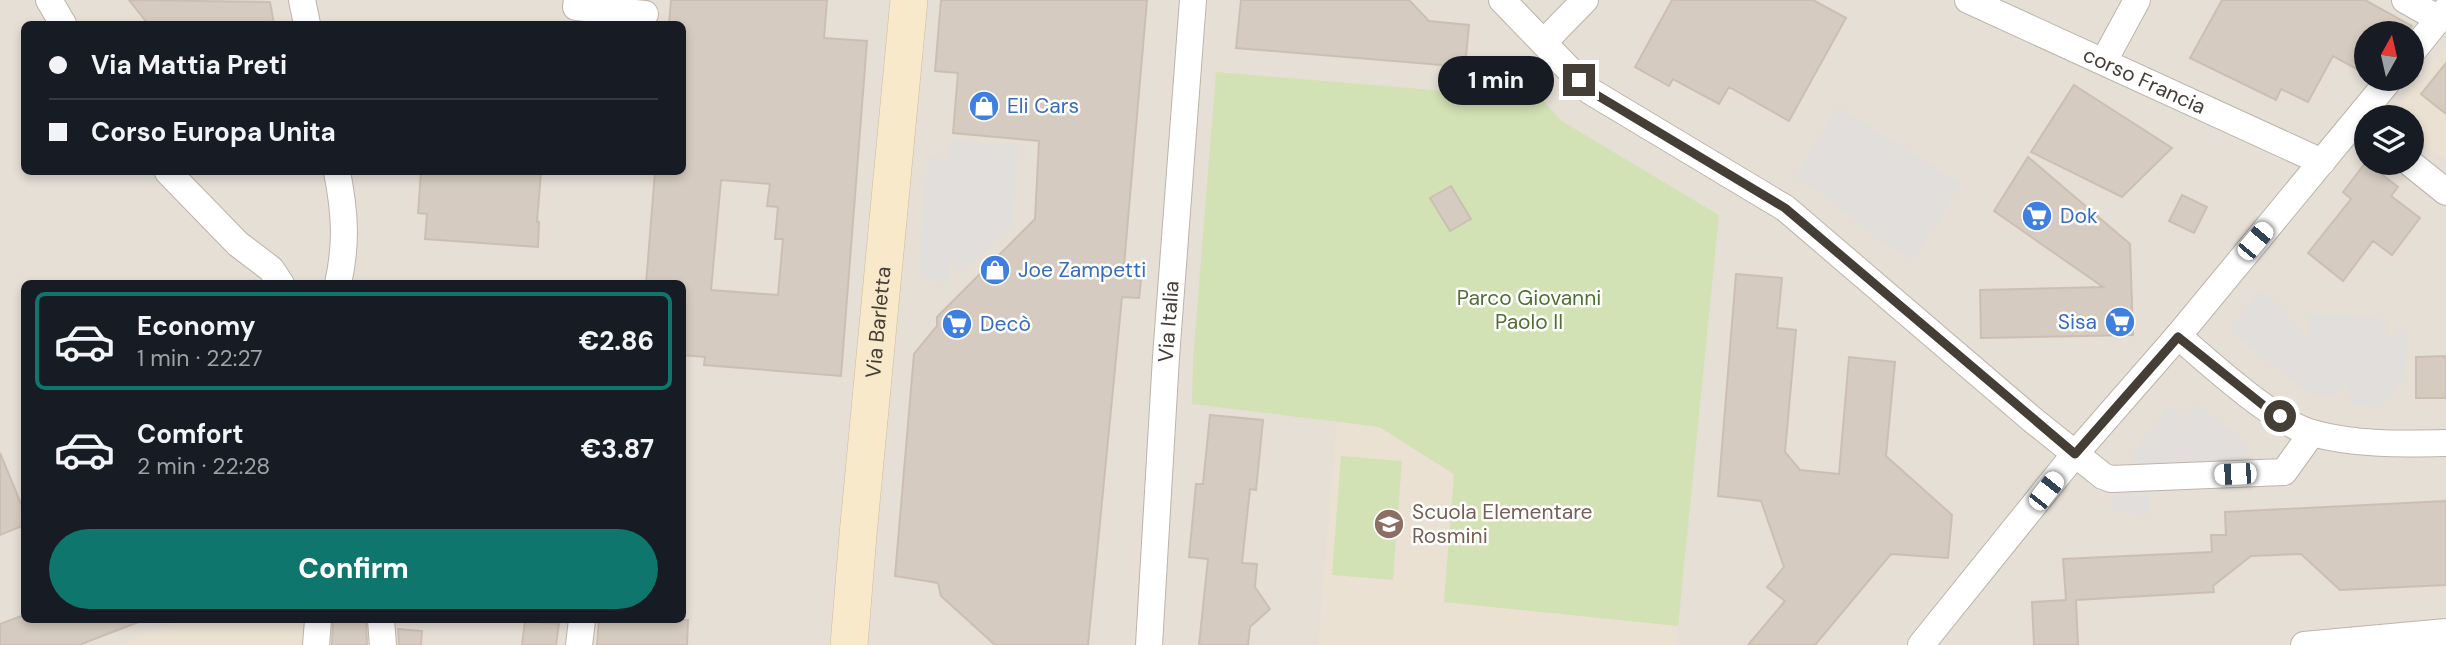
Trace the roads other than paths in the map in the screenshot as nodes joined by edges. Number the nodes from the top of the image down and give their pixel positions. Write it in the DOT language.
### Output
graph roads {
  1 [pos="49,0"];
  2 [pos="302,0"];
  3 [pos="577,0"];
  4 [pos="909,0"];
  5 [pos="1194,0"];
  6 [pos="1502,0"];
  7 [pos="1585,0"];
  8 [pos="1968,0"];
  9 [pos="2137,0"];
  10 [pos="2405,0"];
  11 [pos="645,14"];
  12 [pos="2442,15"];
  13 [pos="61,21"];
  14 [pos="306,21"];
  15 [pos="2424,37"];
  16 [pos="1545,42"];
  17 [pos="2104,61"];
  18 [pos="2354,131"];
  19 [pos="2322,162"];
  20 [pos="2424,174"];
  21 [pos="171,175"];
  22 [pos="338,175"];
  23 [pos="2446,192"];
  24 [pos="278,280"];
  25 [pos="339,280"];
  26 [pos="2178,337"];
  27 [pos="2312,433"];
  28 [pos="2446,443"];
  29 [pos="2075,454"];
  30 [pos="318,623"];
  31 [pos="381,623"];
  32 [pos="582,623"];
  33 [pos="2446,632"];
  34 [pos="316,645"];
  35 [pos="383,645"];
  36 [pos="579,645"];
  37 [pos="849,645"];
  38 [pos="1149,645"];
  39 [pos="1920,645"];
  40 [pos="2304,645"];
  1 -- 13 [label="street"];
  2 -- 14 [label="street"];
  3 -- 11 [label="street"];
  4 -- 37 [label="main road, Via Barletta"];
  5 -- 38 [label="street, Via Italia"];
  6 -- 16 [label="street"];
  7 -- 16 [label="street"];
  8 -- 17 [label="street, corso Francia"];
  9 -- 17 [label="street"];
  10 -- 12 [label="street"];
  12 -- 15 [label="street"];
  16 -- 29 [label="street"];
  17 -- 19 [label="street, corso Francia"];
  18 -- 19 [label="street"];
  19 -- 26 [label="street"];
  20 -- 23 [label="street"];
  21 -- 24 [label="street"];
  22 -- 25 [label="street"];
  26 -- 27 [label="street"];
  26 -- 29 [label="street"];
  27 -- 28 [label="street"];
  27 -- 29 [label="street"];
  29 -- 39 [label="street"];
  30 -- 34 [label="street"];
  31 -- 35 [label="street"];
  32 -- 36 [label="street"];
  33 -- 40 [label="street"];
}
